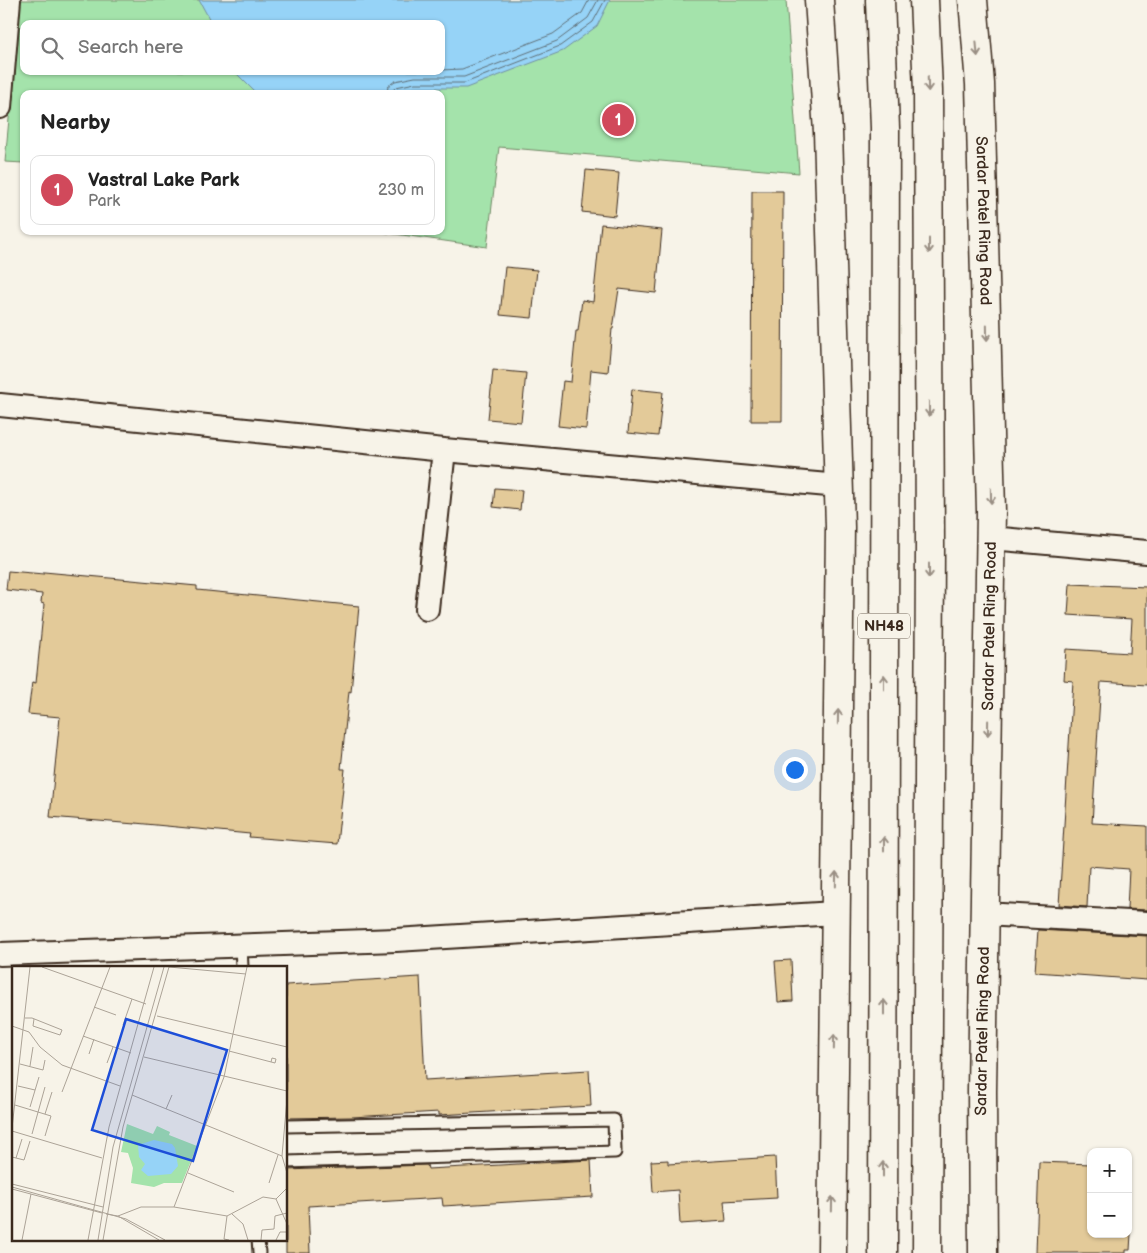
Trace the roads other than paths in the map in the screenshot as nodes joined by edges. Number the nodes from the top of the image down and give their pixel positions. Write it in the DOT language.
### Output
graph roads {
  1 [pos="9,0"];
  2 [pos="819,0"];
  3 [pos="880,0"];
  4 [pos="924,0"];
  5 [pos="973,0"];
  6 [pos="0,107"];
  7 [pos="0,405"];
  8 [pos="444,450"];
  9 [pos="839,486"];
  10 [pos="991,538"];
  11 [pos="1147,552"];
  12 [pos="427,609"];
  13 [pos="835,913"];
  14 [pos="984,914"];
  15 [pos="1147,923"];
  16 [pos="0,954"];
  17 [pos="242,956"];
  18 [pos="288,1126"];
  19 [pos="288,1162"];
  20 [pos="258,1240"];
  21 [pos="259,1253"];
  22 [pos="832,1253"];
  23 [pos="883,1253"];
  24 [pos="926,1253"];
  25 [pos="982,1253"];
  1 -- 6 [label="street"];
  2 -- 9 [label="main road"];
  23 -- 3 [label="main road, NH48, one-way"];
  4 -- 24 [label="main road, NH48, one-way"];
  5 -- 10 [label="main road, Sardar Patel Ring Road, one-way"];
  7 -- 8 [label="street"];
  8 -- 9 [label="street"];
  8 -- 12 [label="street"];
  13 -- 9 [label="main road, one-way"];
  10 -- 11 [label="street"];
  10 -- 14 [label="main road, Sardar Patel Ring Road, one-way"];
  13 -- 17 [label="street"];
  22 -- 13 [label="main road, one-way"];
  14 -- 15 [label="street"];
  14 -- 25 [label="main road, Sardar Patel Ring Road"];
  16 -- 17 [label="street"];
  18 -- 19 [label="lane"];
  20 -- 21 [label="lane"];
}
